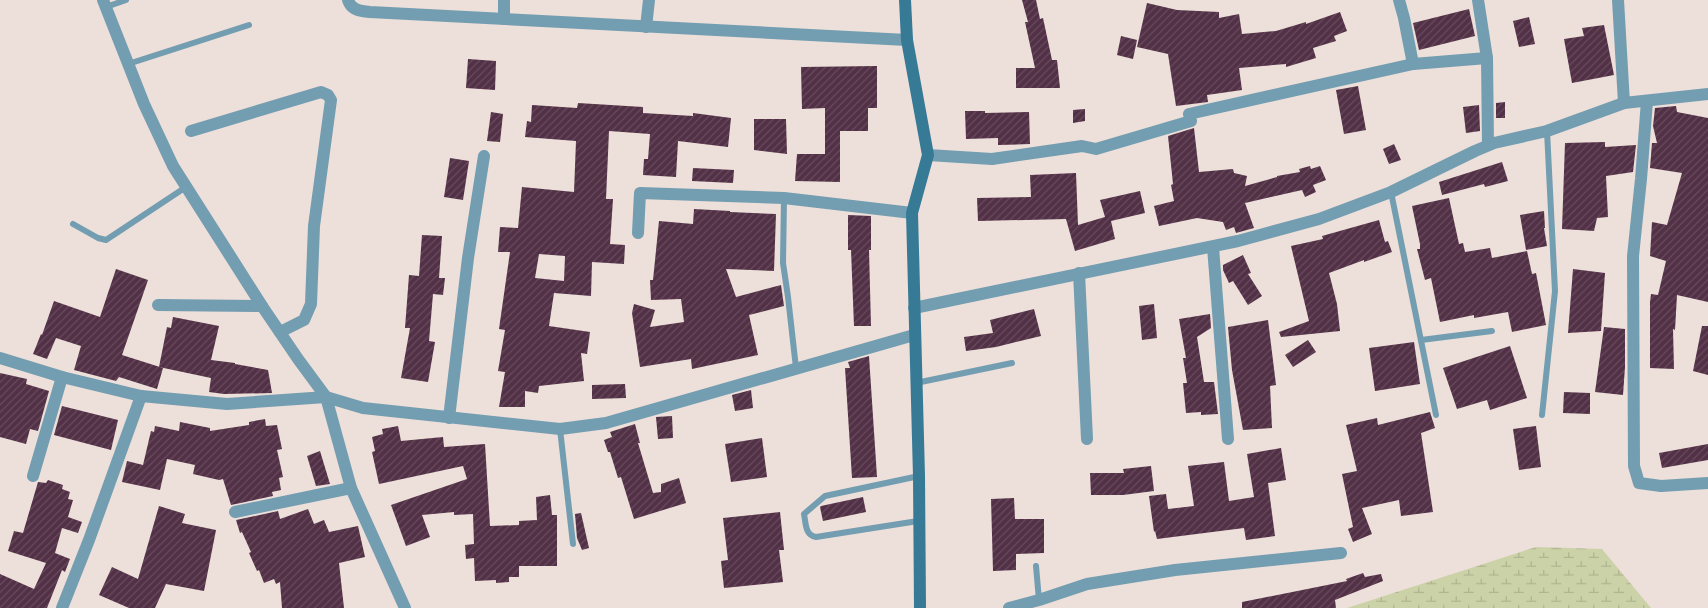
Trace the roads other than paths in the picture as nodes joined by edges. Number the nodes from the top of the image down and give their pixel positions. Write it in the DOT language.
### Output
graph roads {
  1 [pos="126,0"];
  2 [pos="348,0"];
  3 [pos="504,0"];
  4 [pos="649,0"];
  5 [pos="905,0"];
  6 [pos="1399,0"];
  7 [pos="1478,0"];
  8 [pos="1618,0"];
  9 [pos="104,4"];
  10 [pos="504,19"];
  11 [pos="249,25"];
  12 [pos="646,27"];
  13 [pos="907,40"];
  14 [pos="1487,58"];
  15 [pos="128,64"];
  16 [pos="1413,64"];
  17 [pos="1708,94"];
  18 [pos="1647,101"];
  19 [pos="1624,103"];
  20 [pos="191,130"];
  21 [pos="1547,131"];
  22 [pos="1488,146"];
  23 [pos="928,155"];
  24 [pos="484,156"];
  25 [pos="186,187"];
  26 [pos="1391,192"];
  27 [pos="784,198"];
  28 [pos="912,213"];
  29 [pos="73,224"];
  30 [pos="638,233"];
  31 [pos="1213,247"];
  32 [pos="1079,273"];
  33 [pos="158,305"];
  34 [pos="262,306"];
  35 [pos="914,308"];
  36 [pos="1492,331"];
  37 [pos="280,332"];
  38 [pos="914,335"];
  39 [pos="1421,340"];
  40 [pos="0,358"];
  41 [pos="1012,363"];
  42 [pos="796,368"];
  43 [pos="62,377"];
  44 [pos="916,383"];
  45 [pos="141,396"];
  46 [pos="326,397"];
  47 [pos="1436,415"];
  48 [pos="1542,415"];
  49 [pos="449,418"];
  50 [pos="560,430"];
  51 [pos="1087,439"];
  52 [pos="1228,439"];
  53 [pos="33,476"];
  54 [pos="919,476"];
  55 [pos="1708,482"];
  56 [pos="351,488"];
  57 [pos="234,512"];
  58 [pos="918,521"];
  59 [pos="573,544"];
  60 [pos="1341,553"];
  61 [pos="1036,566"];
  62 [pos="1039,600"];
  63 [pos="62,608"];
  64 [pos="404,608"];
  65 [pos="920,608"];
  66 [pos="1008,608"];
  1 -- 9 [label="lane"];
  2 -- 10 [label="street"];
  3 -- 10 [label="street"];
  4 -- 12 [label="street"];
  5 -- 13 [label="street"];
  6 -- 16 [label="street"];
  7 -- 14 [label="street"];
  8 -- 19 [label="street"];
  9 -- 15 [label="street"];
  10 -- 12 [label="street"];
  11 -- 15 [label="lane"];
  12 -- 13 [label="street"];
  13 -- 23 [label="street"];
  14 -- 16 [label="street"];
  14 -- 22 [label="street"];
  15 -- 25 [label="street"];
  16 -- 23 [label="street"];
  17 -- 18 [label="street"];
  18 -- 19 [label="street"];
  18 -- 55 [label="street"];
  19 -- 21 [label="street"];
  20 -- 37 [label="street"];
  21 -- 22 [label="street"];
  21 -- 48 [label="lane"];
  22 -- 26 [label="street"];
  23 -- 28 [label="street"];
  24 -- 49 [label="street"];
  25 -- 29 [label="lane"];
  25 -- 34 [label="street"];
  26 -- 31 [label="street"];
  26 -- 39 [label="lane"];
  27 -- 28 [label="street"];
  27 -- 30 [label="street"];
  27 -- 42 [label="lane"];
  28 -- 35 [label="street"];
  31 -- 32 [label="street"];
  31 -- 52 [label="street"];
  32 -- 35 [label="street"];
  32 -- 51 [label="street"];
  33 -- 34 [label="street"];
  34 -- 37 [label="street"];
  35 -- 38 [label="street"];
  36 -- 39 [label="lane"];
  37 -- 46 [label="street"];
  38 -- 42 [label="street"];
  38 -- 44 [label="street"];
  39 -- 47 [label="lane"];
  40 -- 43 [label="street"];
  41 -- 44 [label="lane"];
  42 -- 50 [label="street"];
  43 -- 45 [label="street"];
  43 -- 53 [label="street"];
  44 -- 54 [label="street"];
  45 -- 46 [label="street"];
  45 -- 63 [label="street"];
  46 -- 49 [label="street"];
  46 -- 56 [label="street"];
  49 -- 50 [label="street"];
  50 -- 59 [label="lane"];
  54 -- 58 [label="street"];
  54 -- 58 [label="lane"];
  56 -- 57 [label="street"];
  56 -- 64 [label="street"];
  58 -- 65 [label="street"];
  60 -- 62 [label="street"];
  61 -- 62 [label="lane"];
  62 -- 66 [label="street"];
}
